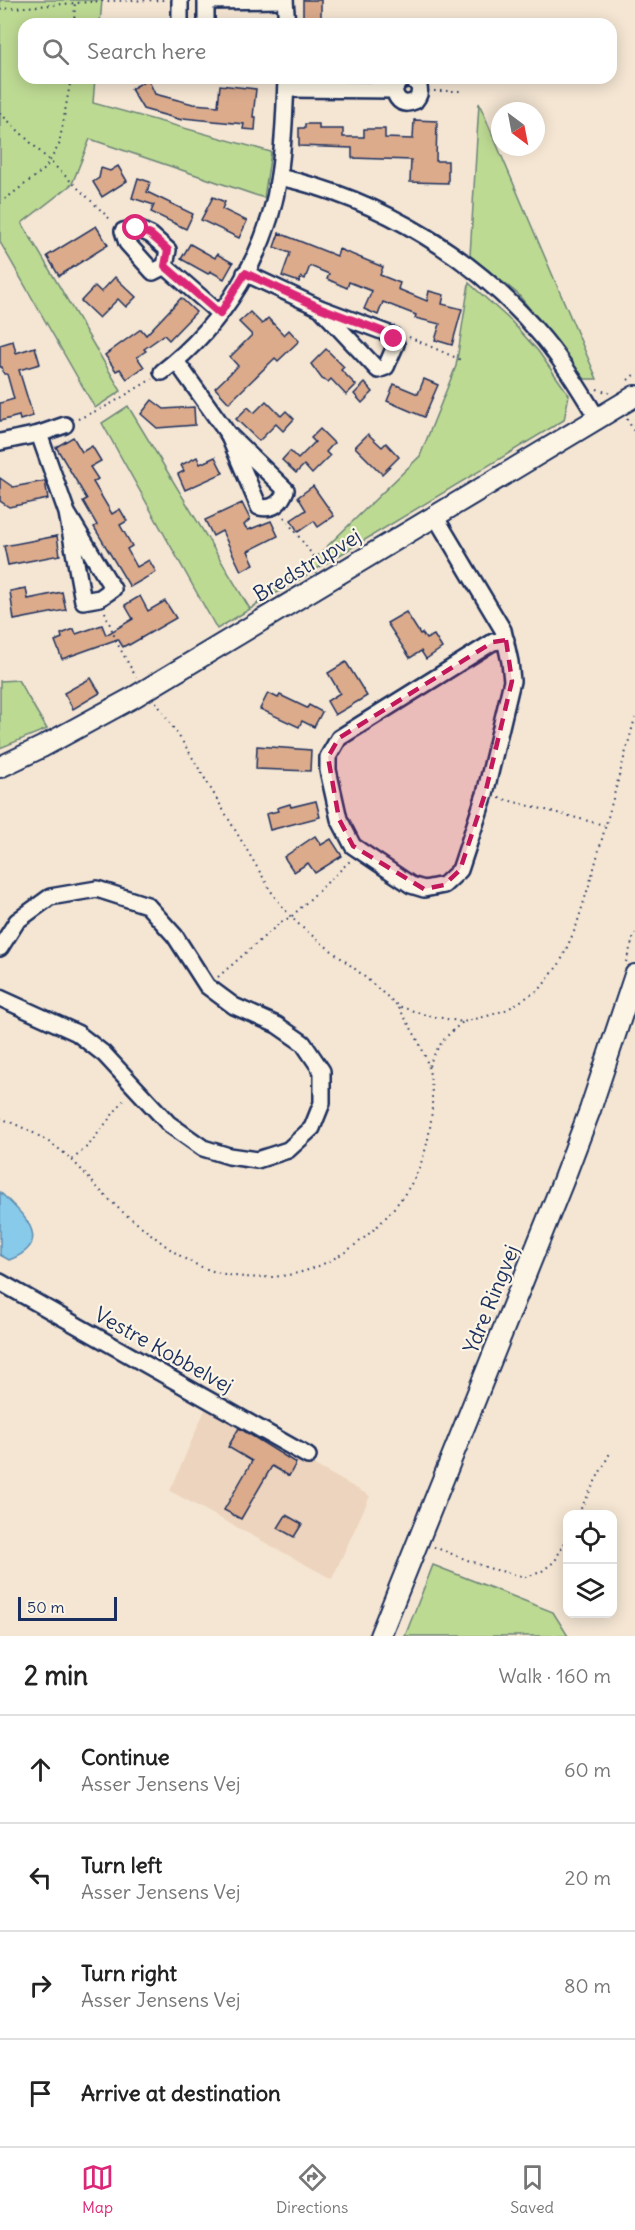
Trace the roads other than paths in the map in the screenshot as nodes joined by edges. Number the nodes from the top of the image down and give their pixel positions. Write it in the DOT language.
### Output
graph roads {
  1 [pos="180,0"];
  2 [pos="285,0"];
  3 [pos="206,1"];
  4 [pos="180,18"];
  5 [pos="206,18"];
  6 [pos="286,18"];
  7 [pos="286,84"];
  8 [pos="397,84"];
  9 [pos="417,84"];
  10 [pos="420,91"];
  11 [pos="279,177"];
  12 [pos="165,266"];
  13 [pos="245,273"];
  14 [pos="321,308"];
  15 [pos="220,314"];
  16 [pos="176,361"];
  17 [pos="162,372"];
  18 [pos="635,396"];
  19 [pos="597,418"];
  20 [pos="64,425"];
  21 [pos="39,434"];
  22 [pos="228,434"];
  23 [pos="0,441"];
  24 [pos="67,513"];
  25 [pos="435,516"];
  26 [pos="506,640"];
  27 [pos="0,767"];
  28 [pos="0,948"];
  29 [pos="635,975"];
  30 [pos="0,998"];
  31 [pos="0,1282"];
  32 [pos="308,1456"];
  33 [pos="380,1636"];
  1 -- 4 [label="street"];
  2 -- 3 [label="street"];
  2 -- 6 [label="street"];
  3 -- 5 [label="street"];
  7 -- 8 [label="street"];
  7 -- 11 [label="street"];
  9 -- 10 [label="street"];
  11 -- 13 [label="street"];
  11 -- 19 [label="street"];
  12 -- 12 [label="street"];
  12 -- 15 [label="street"];
  13 -- 14 [label="street"];
  13 -- 15 [label="street"];
  14 -- 14 [label="street"];
  15 -- 16 [label="street"];
  16 -- 17 [label="street"];
  16 -- 22 [label="street"];
  18 -- 19 [label="street, Bredstrupvej"];
  19 -- 25 [label="street, Bredstrupvej"];
  20 -- 21 [label="street"];
  21 -- 23 [label="street"];
  21 -- 24 [label="street"];
  22 -- 22 [label="street"];
  24 -- 24 [label="street"];
  25 -- 26 [label="street"];
  25 -- 27 [label="street, Bredstrupvej"];
  26 -- 26 [label="street"];
  28 -- 30 [label="street"];
  29 -- 33 [label="street, Ydre Ringvej"];
  31 -- 32 [label="street, Vestre Kobbelvej"];
}
